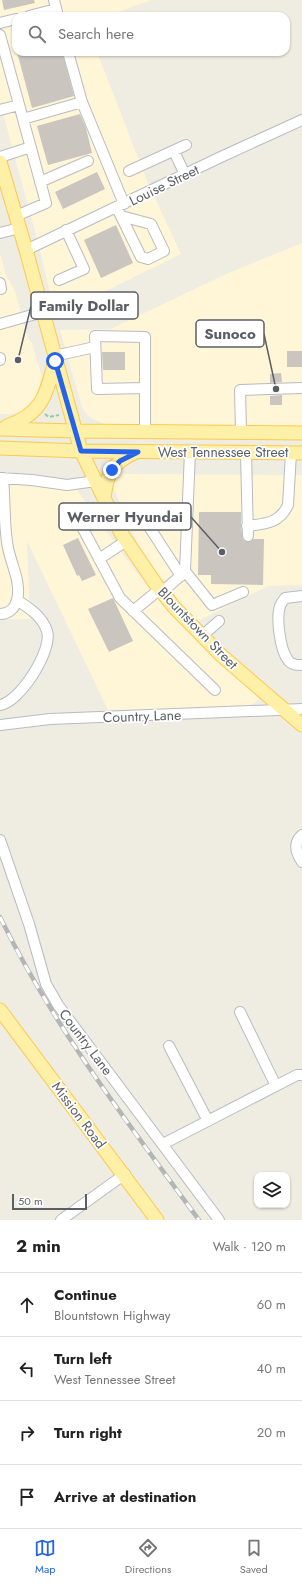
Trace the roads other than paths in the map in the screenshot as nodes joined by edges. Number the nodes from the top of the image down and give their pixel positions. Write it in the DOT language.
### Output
graph roads {
  1 [pos="56,8"];
  2 [pos="42,12"];
  3 [pos="12,20"];
  4 [pos="0,23"];
  5 [pos="0,35"];
  6 [pos="3,55"];
  7 [pos="69,56"];
  8 [pos="82,102"];
  9 [pos="19,105"];
  10 [pos="0,110"];
  11 [pos="23,119"];
  12 [pos="302,120"];
  13 [pos="186,145"];
  14 [pos="31,147"];
  15 [pos="174,150"];
  16 [pos="0,156"];
  17 [pos="88,161"];
  18 [pos="0,162"];
  19 [pos="129,171"];
  20 [pos="185,175"];
  21 [pos="40,182"];
  22 [pos="121,210"];
  23 [pos="18,222"];
  24 [pos="66,230"];
  25 [pos="0,233"];
  26 [pos="26,250"];
  27 [pos="60,280"];
  28 [pos="43,312"];
  29 [pos="0,324"];
  30 [pos="95,347"];
  31 [pos="55,358"];
  32 [pos="145,388"];
  33 [pos="302,388"];
  34 [pos="0,428"];
  35 [pos="76,431"];
  36 [pos="145,432"];
  37 [pos="241,432"];
  38 [pos="302,433"];
  39 [pos="0,448"];
  40 [pos="81,451"];
  41 [pos="138,452"];
  42 [pos="190,452"];
  43 [pos="246,453"];
  44 [pos="297,453"];
  45 [pos="2,478"];
  46 [pos="96,481"];
  47 [pos="104,498"];
  48 [pos="74,512"];
  49 [pos="187,513"];
  50 [pos="126,541"];
  51 [pos="99,559"];
  52 [pos="183,573"];
  53 [pos="161,590"];
  54 [pos="243,592"];
  55 [pos="302,596"];
  56 [pos="17,600"];
  57 [pos="133,611"];
  58 [pos="0,614"];
  59 [pos="219,621"];
  60 [pos="202,636"];
  61 [pos="302,664"];
  62 [pos="215,690"];
  63 [pos="0,705"];
  64 [pos="302,709"];
  65 [pos="284,710"];
  66 [pos="0,725"];
  67 [pos="302,725"];
  68 [pos="302,835"];
  69 [pos="0,840"];
  70 [pos="302,862"];
  71 [pos="0,1010"];
  72 [pos="240,1012"];
  73 [pos="169,1046"];
  74 [pos="302,1075"];
  75 [pos="276,1086"];
  76 [pos="208,1121"];
  77 [pos="163,1144"];
  78 [pos="124,1174"];
  79 [pos="61,1220"];
  80 [pos="157,1220"];
  81 [pos="219,1220"];
  1 -- 2 [label="street"];
  3 -- 4 [label="street"];
  5 -- 6 [label="street"];
  6 -- 9 [label="street"];
  7 -- 8 [label="street"];
  8 -- 11 [label="street"];
  8 -- 22 [label="street"];
  9 -- 10 [label="street"];
  9 -- 11 [label="street"];
  11 -- 14 [label="street"];
  12 -- 20 [label="street, Louise Street"];
  13 -- 15 [label="street"];
  14 -- 16 [label="street"];
  14 -- 21 [label="street"];
  15 -- 19 [label="street"];
  15 -- 20 [label="street"];
  17 -- 21 [label="street"];
  18 -- 23 [label="main road, Blountstown Street"];
  20 -- 22 [label="street, Louise Street"];
  21 -- 23 [label="street"];
  22 -- 22 [label="street"];
  22 -- 24 [label="street, Louise Street"];
  23 -- 25 [label="street"];
  23 -- 26 [label="main road, Blountstown Street"];
  24 -- 26 [label="street, Louise Street"];
  24 -- 27 [label="street"];
  26 -- 28 [label="main road, Blountstown Street"];
  28 -- 29 [label="street"];
  28 -- 31 [label="main road, Blountstown Street"];
  30 -- 31 [label="street"];
  30 -- 32 [label="street"];
  30 -- 32 [label="street"];
  31 -- 34 [label="main road"];
  31 -- 35 [label="main road, Blountstown Street"];
  32 -- 36 [label="street"];
  33 -- 37 [label="street"];
  34 -- 35 [label="main road, West Tennessee Street"];
  35 -- 36 [label="main road, West Tennessee Street"];
  35 -- 40 [label="main road, Blountstown Street"];
  36 -- 37 [label="main road, West Tennessee Street"];
  37 -- 38 [label="main road, West Tennessee Street"];
  39 -- 40 [label="main road, West Tennessee Street"];
  40 -- 41 [label="main road, West Tennessee Street"];
  40 -- 46 [label="main road, Blountstown Street"];
  41 -- 42 [label="main road, West Tennessee Street"];
  41 -- 47 [label="main road"];
  42 -- 43 [label="main road, West Tennessee Street"];
  42 -- 49 [label="street"];
  43 -- 44 [label="main road, West Tennessee Street"];
  43 -- 44 [label="street"];
  45 -- 46 [label="street"];
  45 -- 56 [label="street"];
  46 -- 47 [label="main road, Blountstown Street"];
  47 -- 50 [label="main road, Blountstown Street"];
  48 -- 51 [label="street"];
  49 -- 52 [label="street"];
  49 -- 52 [label="street"];
  50 -- 51 [label="street"];
  50 -- 53 [label="main road, Blountstown Street"];
  51 -- 57 [label="street"];
  52 -- 53 [label="street"];
  52 -- 54 [label="street"];
  53 -- 57 [label="street"];
  53 -- 60 [label="main road, Blountstown Street"];
  55 -- 61 [label="street"];
  56 -- 58 [label="street"];
  56 -- 63 [label="street"];
  57 -- 62 [label="street"];
  59 -- 60 [label="street"];
  60 -- 65 [label="main road, Blountstown Street"];
  64 -- 65 [label="street, Country Lane"];
  65 -- 66 [label="street, Country Lane"];
  65 -- 67 [label="main road, Blountstown Street"];
  68 -- 70 [label="street"];
  69 -- 77 [label="street, Country Lane"];
  71 -- 78 [label="main road, Mission Road"];
  72 -- 75 [label="street"];
  73 -- 76 [label="street"];
  74 -- 75 [label="street"];
  75 -- 76 [label="street"];
  76 -- 77 [label="street"];
  77 -- 81 [label="street, Country Lane"];
  78 -- 79 [label="street"];
  78 -- 80 [label="main road, Mission Road"];
}
